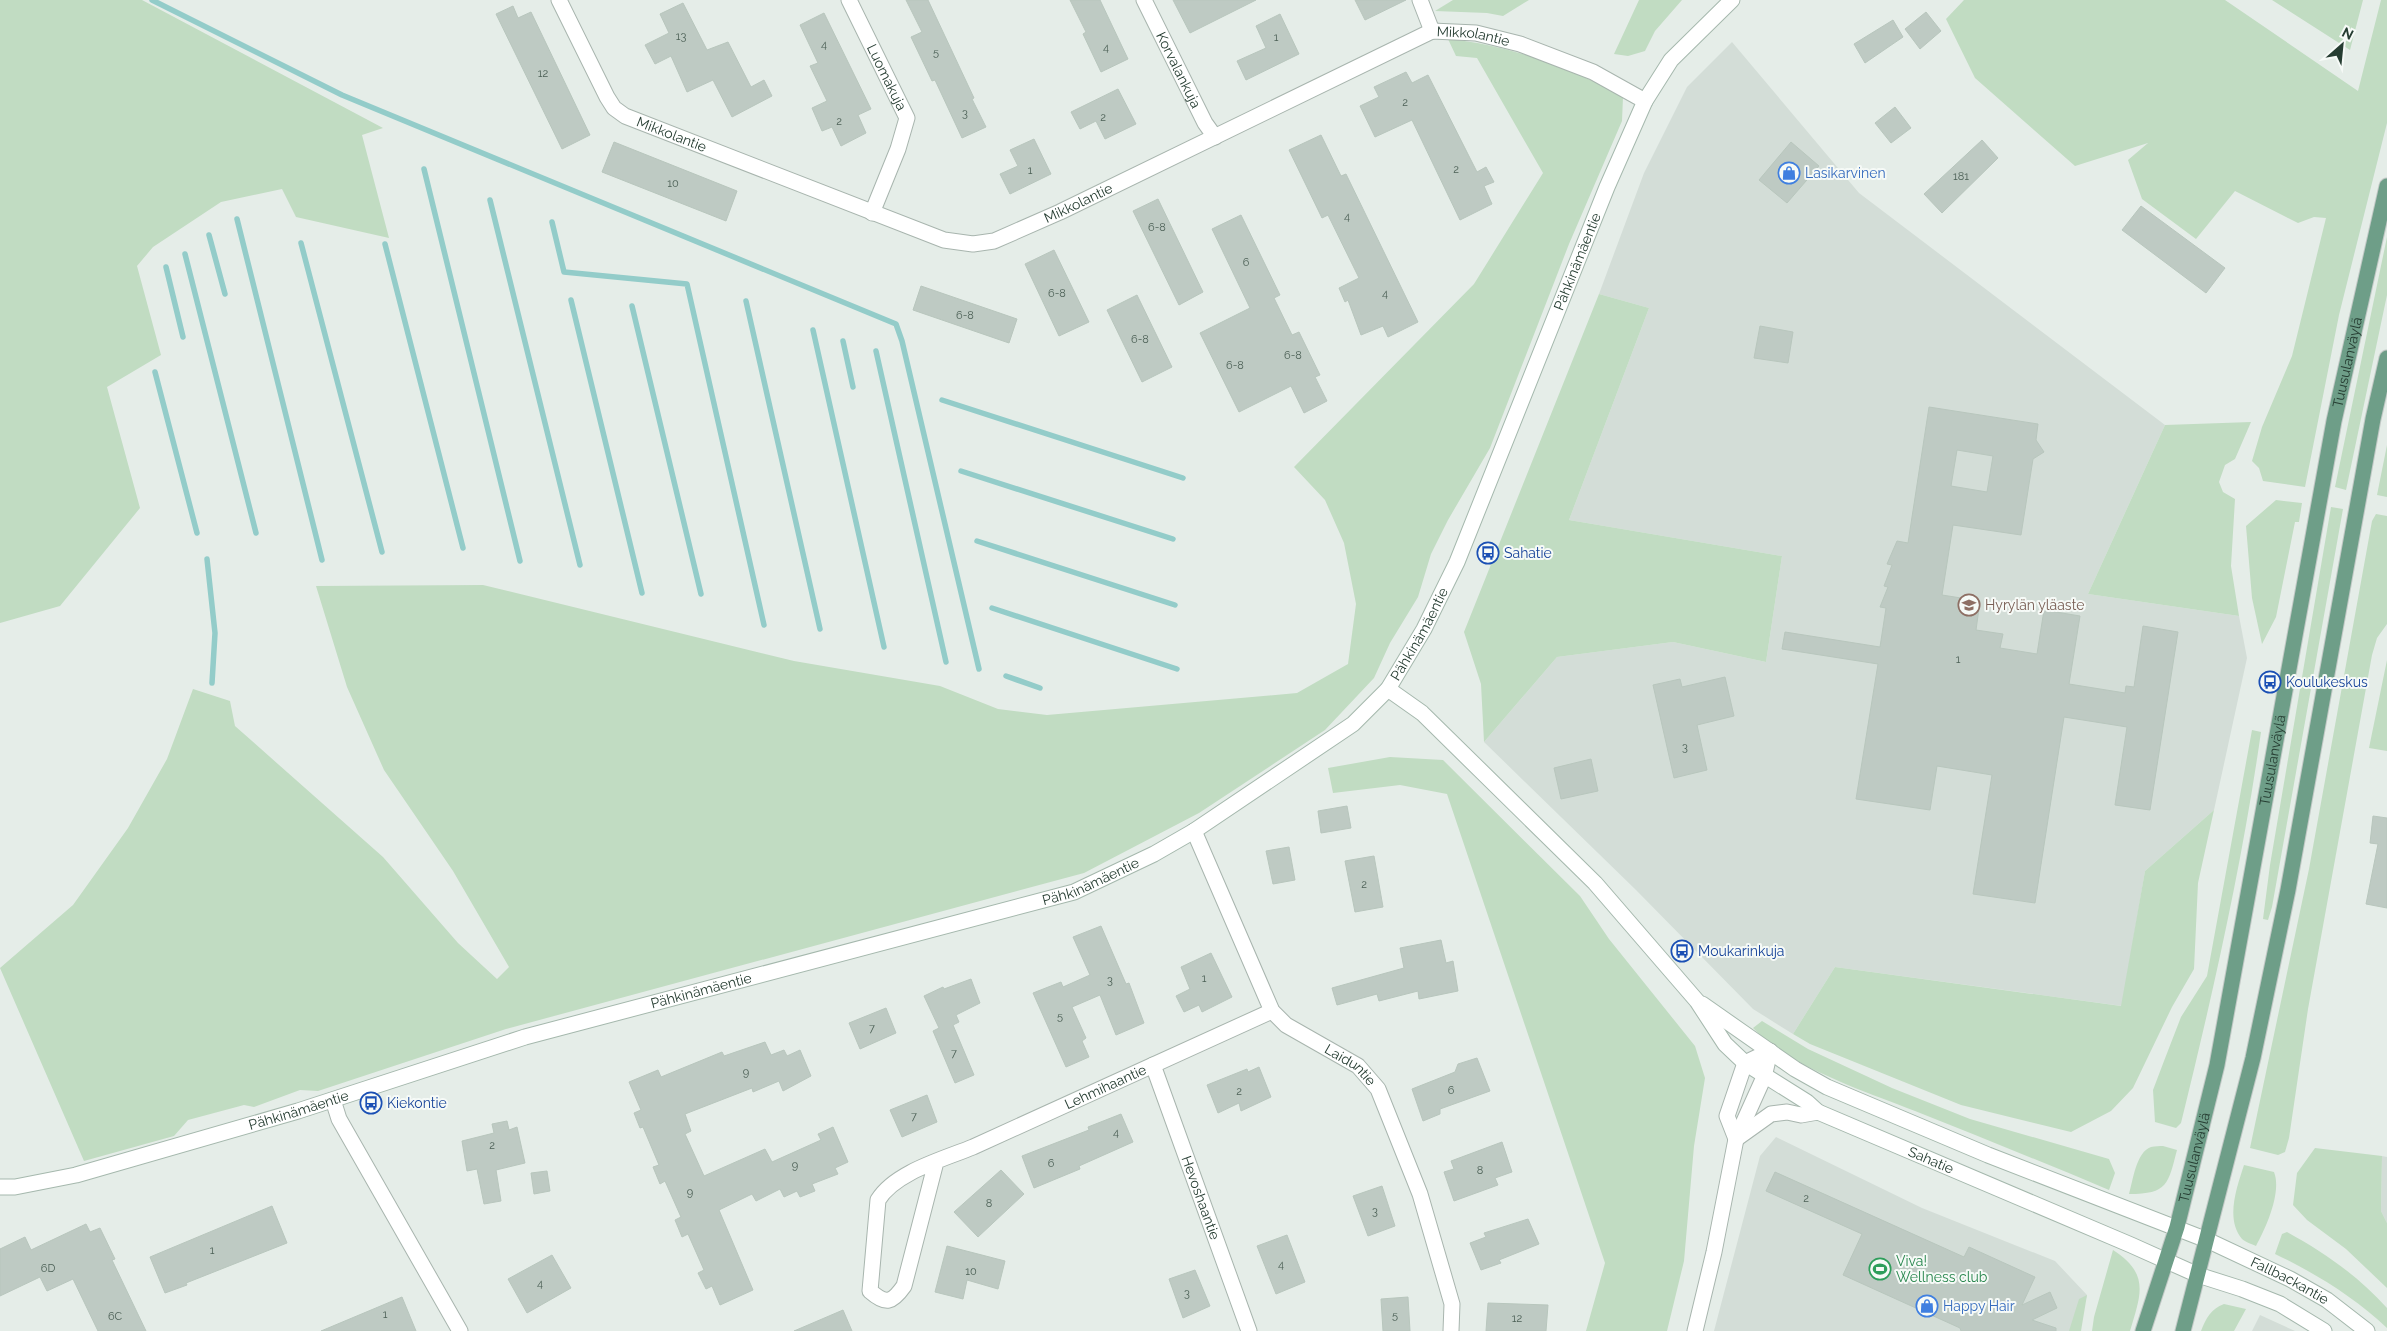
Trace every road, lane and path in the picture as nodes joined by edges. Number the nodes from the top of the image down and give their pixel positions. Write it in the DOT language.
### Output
graph roads {
  1 [pos="559,0"];
  2 [pos="849,0"];
  3 [pos="1144,0"];
  4 [pos="1420,0"];
  5 [pos="1732,0"];
  6 [pos="1432,31"];
  7 [pos="1645,101"];
  8 [pos="1215,137"];
  9 [pos="2387,186"];
  10 [pos="872,213"];
  11 [pos="2387,358"];
  12 [pos="1388,689"];
  13 [pos="1194,831"];
  14 [pos="1697,1001"];
  15 [pos="1272,1011"];
  16 [pos="1770,1052"];
  17 [pos="1745,1063"];
  18 [pos="1153,1065"];
  19 [pos="1764,1077"];
  20 [pos="333,1100"];
  21 [pos="1818,1112"];
  22 [pos="1736,1139"];
  23 [pos="936,1162"];
  24 [pos="0,1187"];
  25 [pos="2177,1227"];
  26 [pos="2207,1240"];
  27 [pos="2166,1262"];
  28 [pos="2198,1275"];
  29 [pos="460,1331"];
  30 [pos="1249,1331"];
  31 [pos="1451,1331"];
  32 [pos="1695,1331"];
  33 [pos="2143,1331"];
  34 [pos="2184,1331"];
  35 [pos="2324,1331"];
  36 [pos="2367,1331"];
  1 -- 10 [label="street, Mikkolantie"];
  2 -- 10 [label="street, Luomakuja"];
  3 -- 8 [label="street, Korvalankuja"];
  4 -- 6 [label="street"];
  5 -- 7 [label="street, Pähkinämäentie"];
  6 -- 7 [label="street, Mikkolantie"];
  6 -- 8 [label="street, Mikkolantie"];
  7 -- 12 [label="street, Pähkinämäentie"];
  8 -- 10 [label="street, Mikkolantie"];
  9 -- 25 [label="main road, Tuusulanväylä"];
  11 -- 26 [label="main road"];
  12 -- 13 [label="street, Pähkinämäentie"];
  12 -- 14 [label="street, Sahatie"];
  13 -- 15 [label="street, Laiduntie"];
  13 -- 20 [label="street, Pähkinämäentie"];
  14 -- 16 [label="street, Sahatie"];
  14 -- 17 [label="street, Sahatie"];
  15 -- 18 [label="street, Lehmihaantie"];
  15 -- 31 [label="street, Laiduntie"];
  16 -- 17 [label="street"];
  16 -- 19 [label="street"];
  16 -- 25 [label="street, Sahatie"];
  17 -- 19 [label="street, Sahatie"];
  17 -- 22 [label="street"];
  18 -- 23 [label="street, Lehmihaantie"];
  18 -- 30 [label="street, Hevoshaantie"];
  19 -- 21 [label="street, Sahatie"];
  19 -- 22 [label="street"];
  20 -- 24 [label="street, Pähkinämäentie"];
  20 -- 29 [label="street"];
  21 -- 22 [label="street"];
  21 -- 27 [label="street, Sahatie"];
  22 -- 32 [label="street"];
  23 -- 23 [label="street, Lehmihaantie"];
  25 -- 26 [label="street, Sahatie"];
  25 -- 27 [label="main road, Tuusulanväylä"];
  26 -- 28 [label="main road"];
  26 -- 36 [label="street, Fallbackantie"];
  27 -- 28 [label="street, Sahatie"];
  27 -- 33 [label="main road, Tuusulanväylä"];
  28 -- 34 [label="main road"];
  28 -- 35 [label="street, Fallbackantie"];
}
